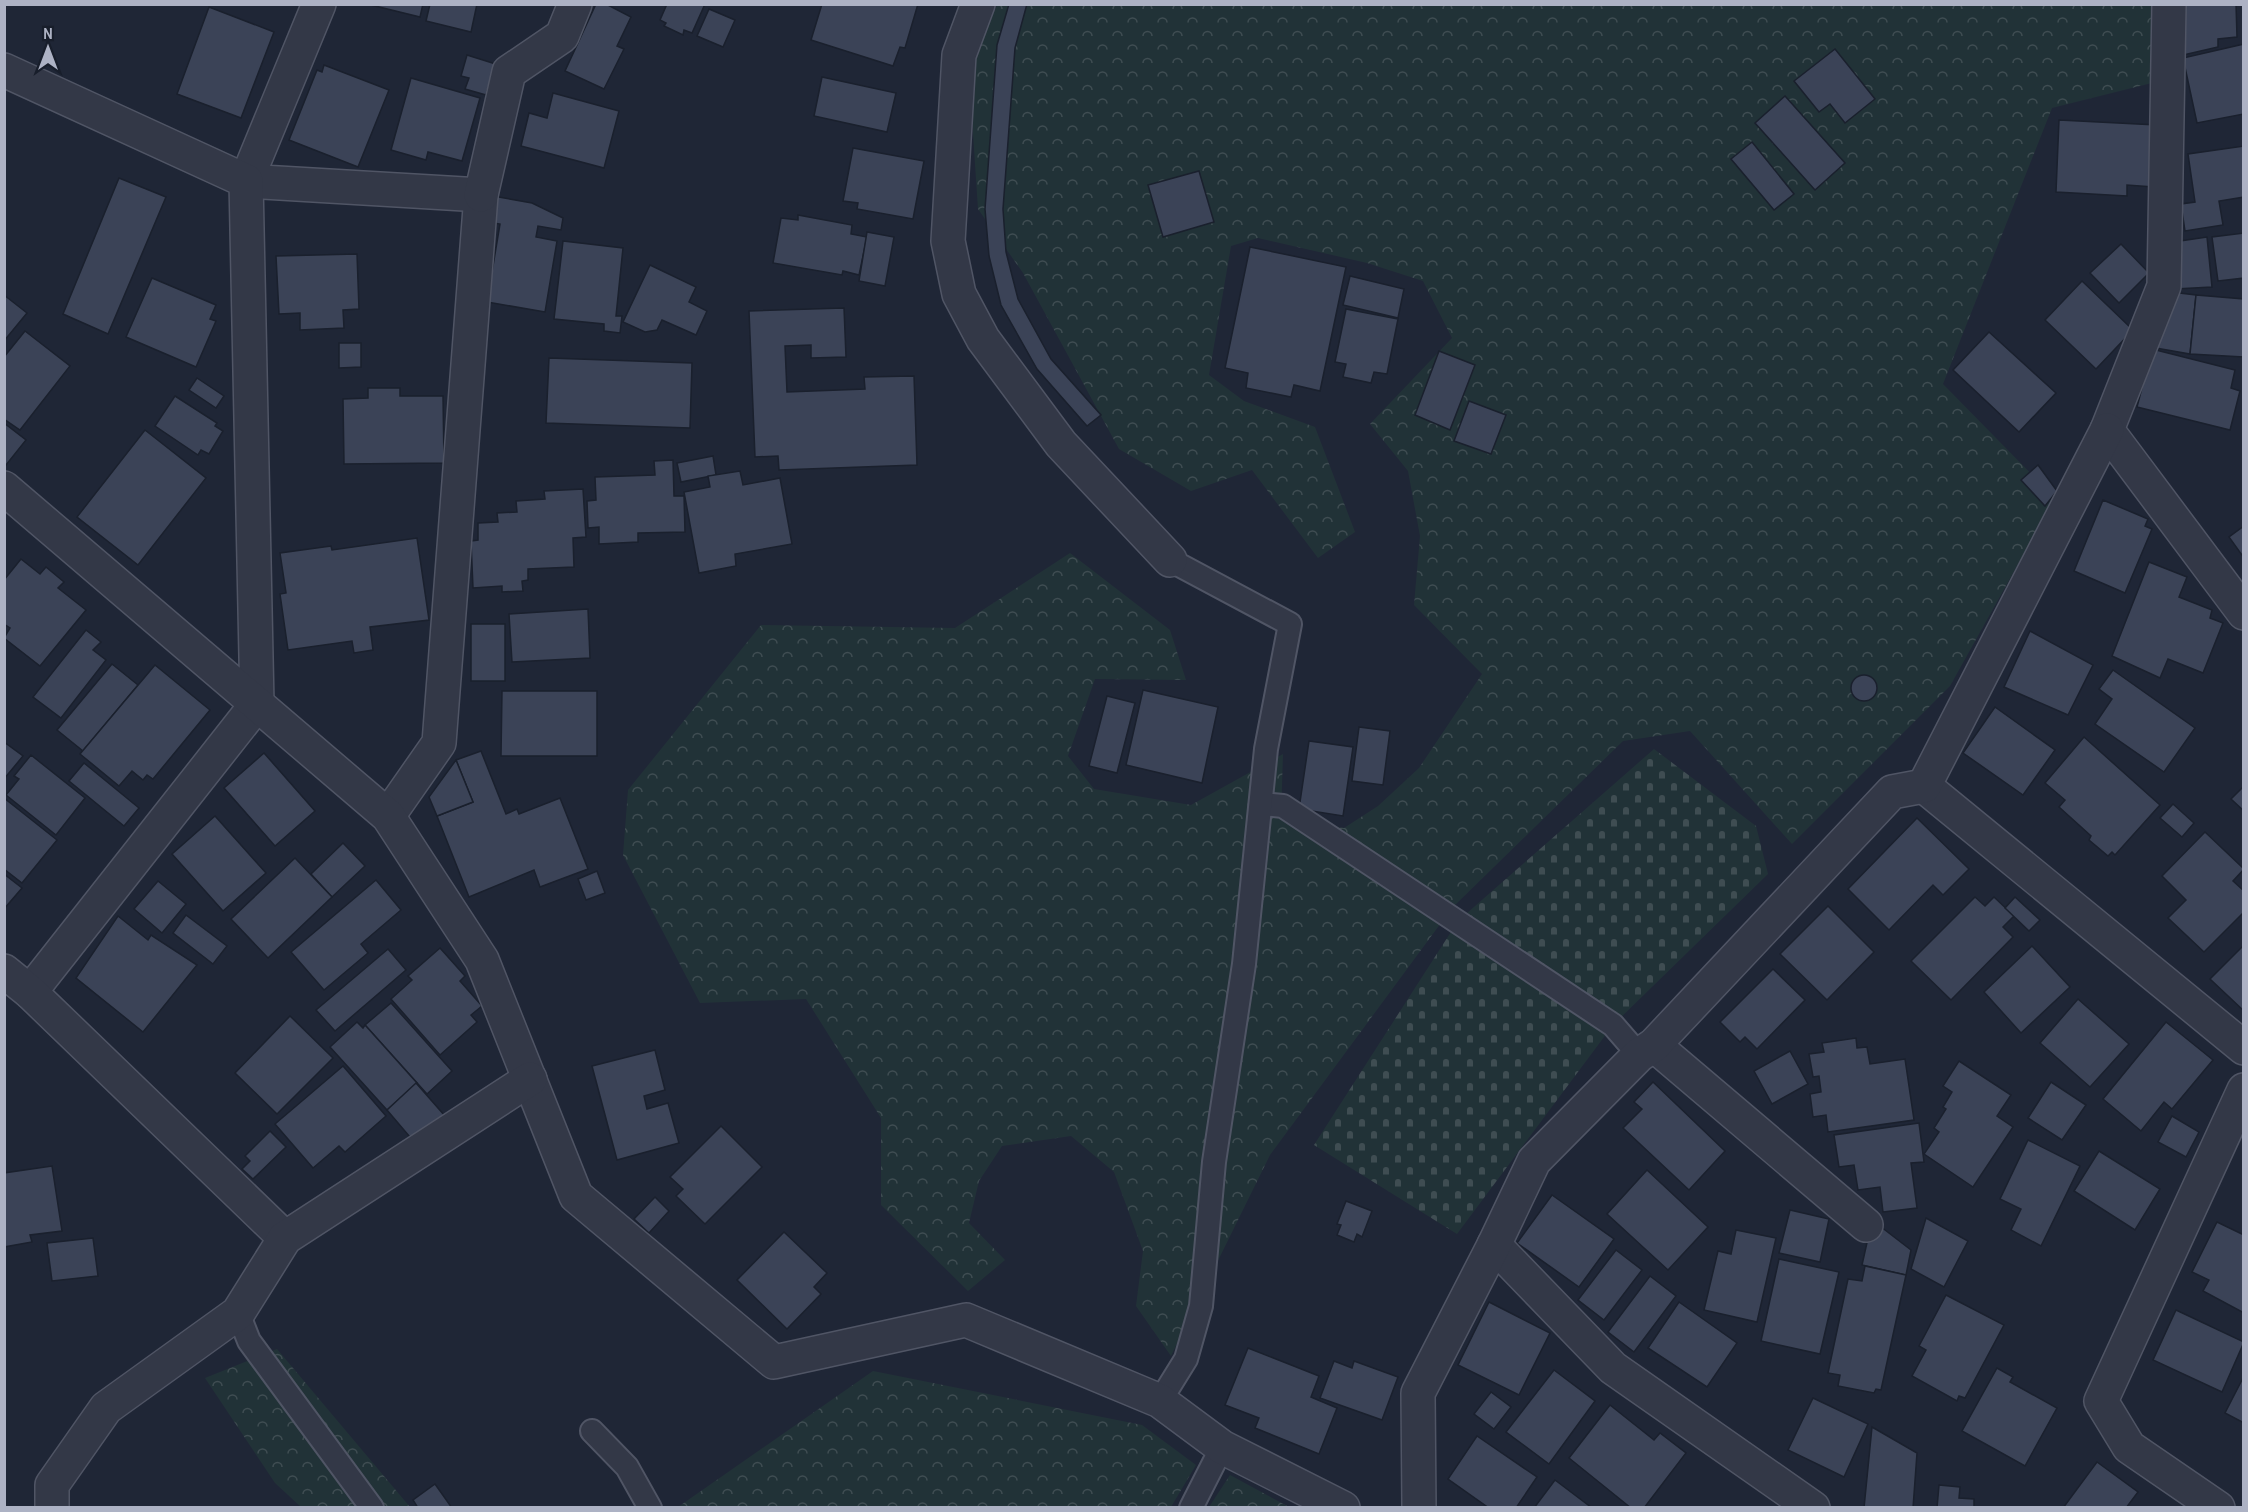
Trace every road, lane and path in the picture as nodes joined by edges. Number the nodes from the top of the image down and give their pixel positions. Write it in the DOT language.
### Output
graph roads {
  1 [pos="319,4"];
  2 [pos="575,4"];
  3 [pos="978,4"];
  4 [pos="2169,4"];
  5 [pos="4,70"];
  6 [pos="246,181"];
  7 [pos="481,195"];
  8 [pos="2107,430"];
  9 [pos="4,488"];
  10 [pos="1170,560"];
  11 [pos="2244,614"];
  12 [pos="257,704"];
  13 [pos="1924,786"];
  14 [pos="1261,804"];
  15 [pos="388,816"];
  16 [pos="4,971"];
  17 [pos="30,992"];
  18 [pos="2244,1048"];
  19 [pos="1646,1050"];
  20 [pos="530,1079"];
  21 [pos="2244,1090"];
  22 [pos="1866,1225"];
  23 [pos="285,1238"];
  24 [pos="1494,1245"];
  25 [pos="238,1313"];
  26 [pos="1160,1401"];
  27 [pos="592,1431"];
  28 [pos="1222,1447"];
  29 [pos="52,1508"];
  30 [pos="372,1508"];
  31 [pos="650,1508"];
  32 [pos="1191,1508"];
  33 [pos="1343,1508"];
  34 [pos="1419,1508"];
  35 [pos="1813,1508"];
  36 [pos="2218,1508"];
  1 -- 6 [label="street"];
  2 -- 7 [label="street"];
  3 -- 10 [label="street"];
  4 -- 8 [label="street"];
  5 -- 6 [label="street"];
  6 -- 7 [label="street"];
  6 -- 12 [label="street"];
  7 -- 15 [label="street"];
  8 -- 11 [label="street"];
  8 -- 13 [label="street"];
  9 -- 12 [label="street"];
  10 -- 14 [label="lane"];
  12 -- 15 [label="street"];
  12 -- 17 [label="street"];
  13 -- 18 [label="street"];
  13 -- 19 [label="street"];
  14 -- 19 [label="lane"];
  14 -- 26 [label="lane"];
  15 -- 20 [label="street"];
  16 -- 17 [label="street"];
  17 -- 23 [label="street"];
  19 -- 22 [label="street"];
  19 -- 24 [label="street"];
  20 -- 23 [label="street"];
  20 -- 26 [label="street"];
  21 -- 36 [label="street"];
  23 -- 25 [label="street"];
  24 -- 34 [label="street"];
  24 -- 35 [label="street"];
  25 -- 29 [label="street"];
  25 -- 30 [label="lane"];
  26 -- 28 [label="street"];
  27 -- 31 [label="lane"];
  28 -- 32 [label="lane"];
  28 -- 33 [label="street"];
}
